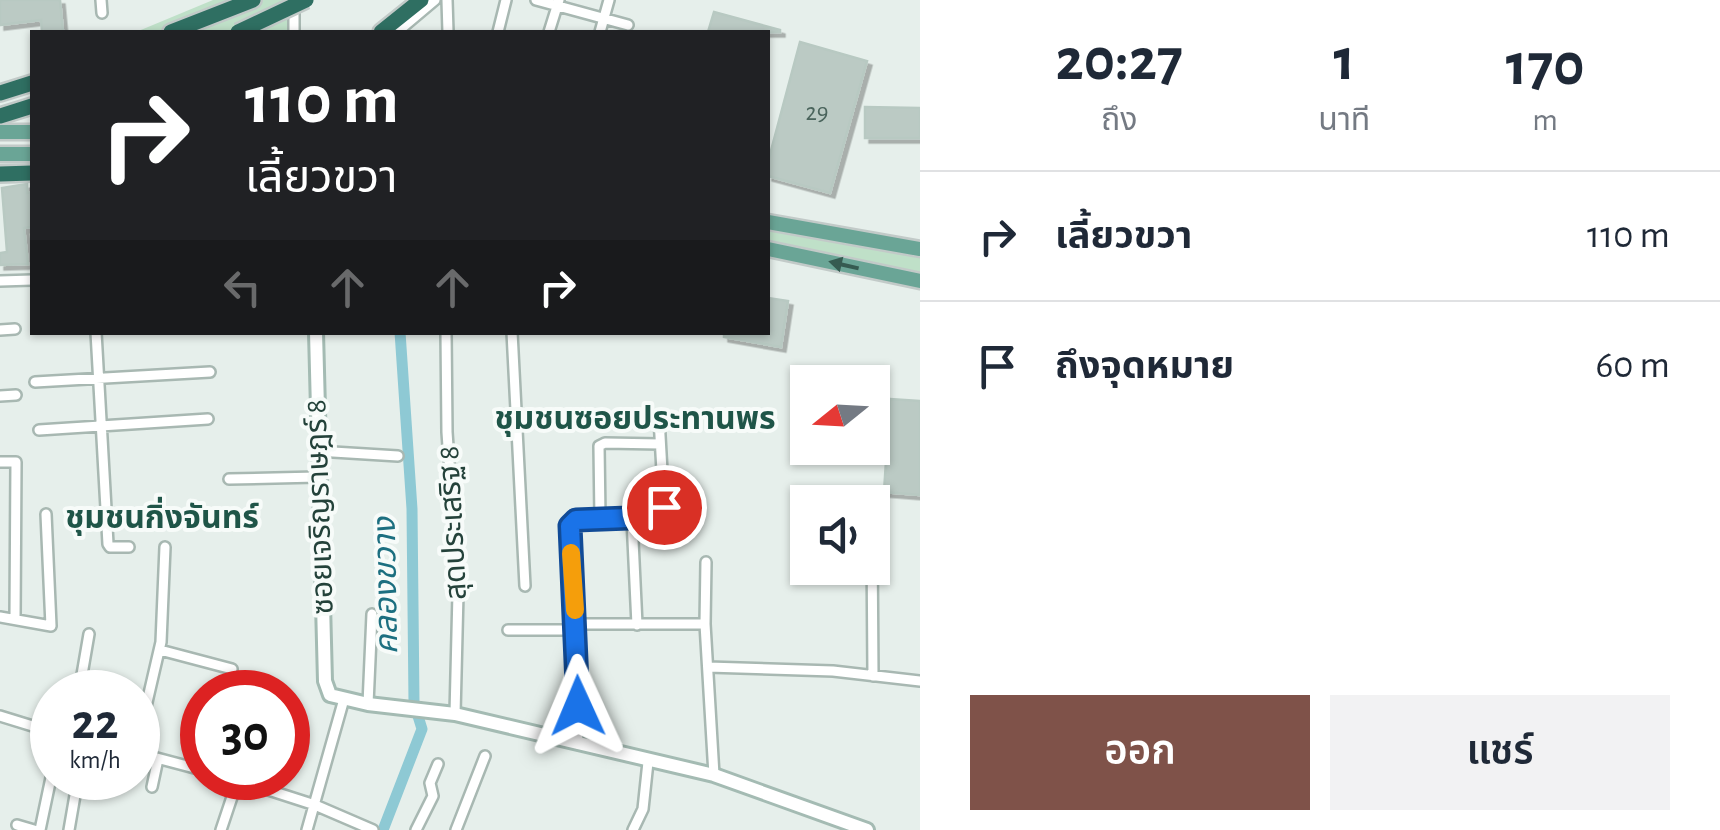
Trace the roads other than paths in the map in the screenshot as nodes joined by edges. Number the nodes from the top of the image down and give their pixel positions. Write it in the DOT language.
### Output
graph roads {
  1 [pos="101,0"];
  2 [pos="253,0"];
  3 [pos="294,0"];
  4 [pos="306,0"];
  5 [pos="421,0"];
  6 [pos="436,0"];
  7 [pos="448,0"];
  8 [pos="506,0"];
  9 [pos="536,0"];
  10 [pos="608,0"];
  11 [pos="558,3"];
  12 [pos="102,13"];
  13 [pos="604,19"];
  14 [pos="628,25"];
  15 [pos="408,28"];
  16 [pos="176,30"];
  17 [pos="242,30"];
  18 [pos="294,30"];
  19 [pos="384,30"];
  20 [pos="448,30"];
  21 [pos="498,30"];
  22 [pos="550,30"];
  23 [pos="601,30"];
  24 [pos="30,83"];
  25 [pos="0,93"];
  26 [pos="30,107"];
  27 [pos="0,116"];
  28 [pos="0,132"];
  29 [pos="28,132"];
  30 [pos="0,154"];
  31 [pos="29,154"];
  32 [pos="30,172"];
  33 [pos="0,174"];
  34 [pos="770,222"];
  35 [pos="770,249"];
  36 [pos="920,249"];
  37 [pos="30,280"];
  38 [pos="0,281"];
  39 [pos="920,281"];
  40 [pos="16,329"];
  41 [pos="0,330"];
  42 [pos="96,335"];
  43 [pos="316,335"];
  44 [pos="446,335"];
  45 [pos="512,335"];
  46 [pos="210,372"];
  47 [pos="99,377"];
  48 [pos="35,382"];
  49 [pos="16,395"];
  50 [pos="0,396"];
  51 [pos="659,418"];
  52 [pos="208,419"];
  53 [pos="102,426"];
  54 [pos="39,430"];
  55 [pos="660,444"];
  56 [pos="317,452"];
  57 [pos="398,456"];
  58 [pos="0,462"];
  59 [pos="318,477"];
  60 [pos="229,478"];
  61 [pos="46,514"];
  62 [pos="600,518"];
  63 [pos="632,520"];
  64 [pos="166,546"];
  65 [pos="128,547"];
  66 [pos="706,562"];
  67 [pos="872,585"];
  68 [pos="525,586"];
  69 [pos="372,614"];
  70 [pos="0,617"];
  71 [pos="15,618"];
  72 [pos="705,624"];
  73 [pos="637,625"];
  74 [pos="576,627"];
  75 [pos="508,630"];
  76 [pos="89,634"];
  77 [pos="160,650"];
  78 [pos="708,667"];
  79 [pos="232,669"];
  80 [pos="83,670"];
  81 [pos="155,670"];
  82 [pos="873,676"];
  83 [pos="920,681"];
  84 [pos="344,699"];
  85 [pos="368,704"];
  86 [pos="455,714"];
  87 [pos="0,716"];
  88 [pos="30,725"];
  89 [pos="578,744"];
  90 [pos="485,756"];
  91 [pos="648,762"];
  92 [pos="438,764"];
  93 [pos="714,775"];
  94 [pos="45,800"];
  95 [pos="74,800"];
  96 [pos="228,800"];
  97 [pos="300,800"];
  98 [pos="315,805"];
  99 [pos="17,825"];
  100 [pos="37,830"];
  101 [pos="69,830"];
  102 [pos="221,830"];
  103 [pos="307,830"];
  104 [pos="373,830"];
  105 [pos="416,830"];
  106 [pos="456,830"];
  107 [pos="634,830"];
  108 [pos="867,830"];
  1 -- 12 [label="street"];
  2 -- 16 [label="highway"];
  3 -- 18 [label="street"];
  4 -- 17 [label="highway, bridge"];
  5 -- 19 [label="highway"];
  6 -- 15 [label="street"];
  7 -- 20 [label="street"];
  8 -- 21 [label="street"];
  9 -- 11 [label="street"];
  10 -- 13 [label="street"];
  11 -- 13 [label="street"];
  11 -- 22 [label="street"];
  13 -- 14 [label="street"];
  13 -- 23 [label="street"];
  24 -- 25 [label="highway"];
  26 -- 27 [label="highway"];
  28 -- 29 [label="main road"];
  29 -- 31 [label="main road"];
  30 -- 31 [label="main road"];
  32 -- 33 [label="highway"];
  34 -- 36 [label="main road"];
  39 -- 35 [label="main road, one-way"];
  37 -- 38 [label="street"];
  40 -- 41 [label="street"];
  42 -- 47 [label="street"];
  43 -- 56 [label="street, ซอยเจริญราษฎร์ 8"];
  44 -- 86 [label="street, สุดประเสริฐ 8"];
  45 -- 68 [label="street"];
  46 -- 47 [label="street"];
  47 -- 48 [label="street"];
  47 -- 53 [label="street"];
  49 -- 50 [label="street"];
  51 -- 55 [label="street"];
  52 -- 53 [label="street"];
  53 -- 54 [label="street"];
  53 -- 65 [label="street"];
  55 -- 62 [label="street"];
  55 -- 63 [label="street"];
  56 -- 57 [label="street"];
  56 -- 59 [label="street, ซอยเจริญราษฎร์ 8"];
  58 -- 71 [label="street"];
  59 -- 60 [label="street"];
  59 -- 84 [label="street, ซอยเจริญราษฎร์ 8"];
  61 -- 71 [label="street"];
  62 -- 63 [label="street"];
  62 -- 74 [label="street"];
  63 -- 73 [label="street"];
  64 -- 77 [label="street"];
  66 -- 72 [label="street"];
  67 -- 82 [label="street"];
  69 -- 85 [label="street"];
  70 -- 71 [label="street"];
  72 -- 73 [label="street"];
  72 -- 78 [label="street"];
  73 -- 74 [label="street"];
  74 -- 75 [label="street"];
  74 -- 89 [label="street"];
  76 -- 80 [label="street"];
  77 -- 79 [label="street"];
  77 -- 81 [label="street"];
  78 -- 82 [label="street"];
  78 -- 93 [label="street"];
  82 -- 83 [label="street"];
  84 -- 85 [label="street"];
  84 -- 98 [label="street"];
  85 -- 86 [label="street"];
  86 -- 89 [label="street"];
  87 -- 88 [label="street"];
  89 -- 91 [label="street"];
  90 -- 106 [label="street"];
  91 -- 93 [label="street"];
  91 -- 107 [label="street"];
  92 -- 105 [label="street"];
  93 -- 108 [label="street"];
  94 -- 100 [label="street"];
  95 -- 101 [label="street"];
  96 -- 102 [label="street"];
  97 -- 98 [label="street"];
  98 -- 103 [label="street"];
  98 -- 104 [label="street"];
  99 -- 100 [label="street"];
}
